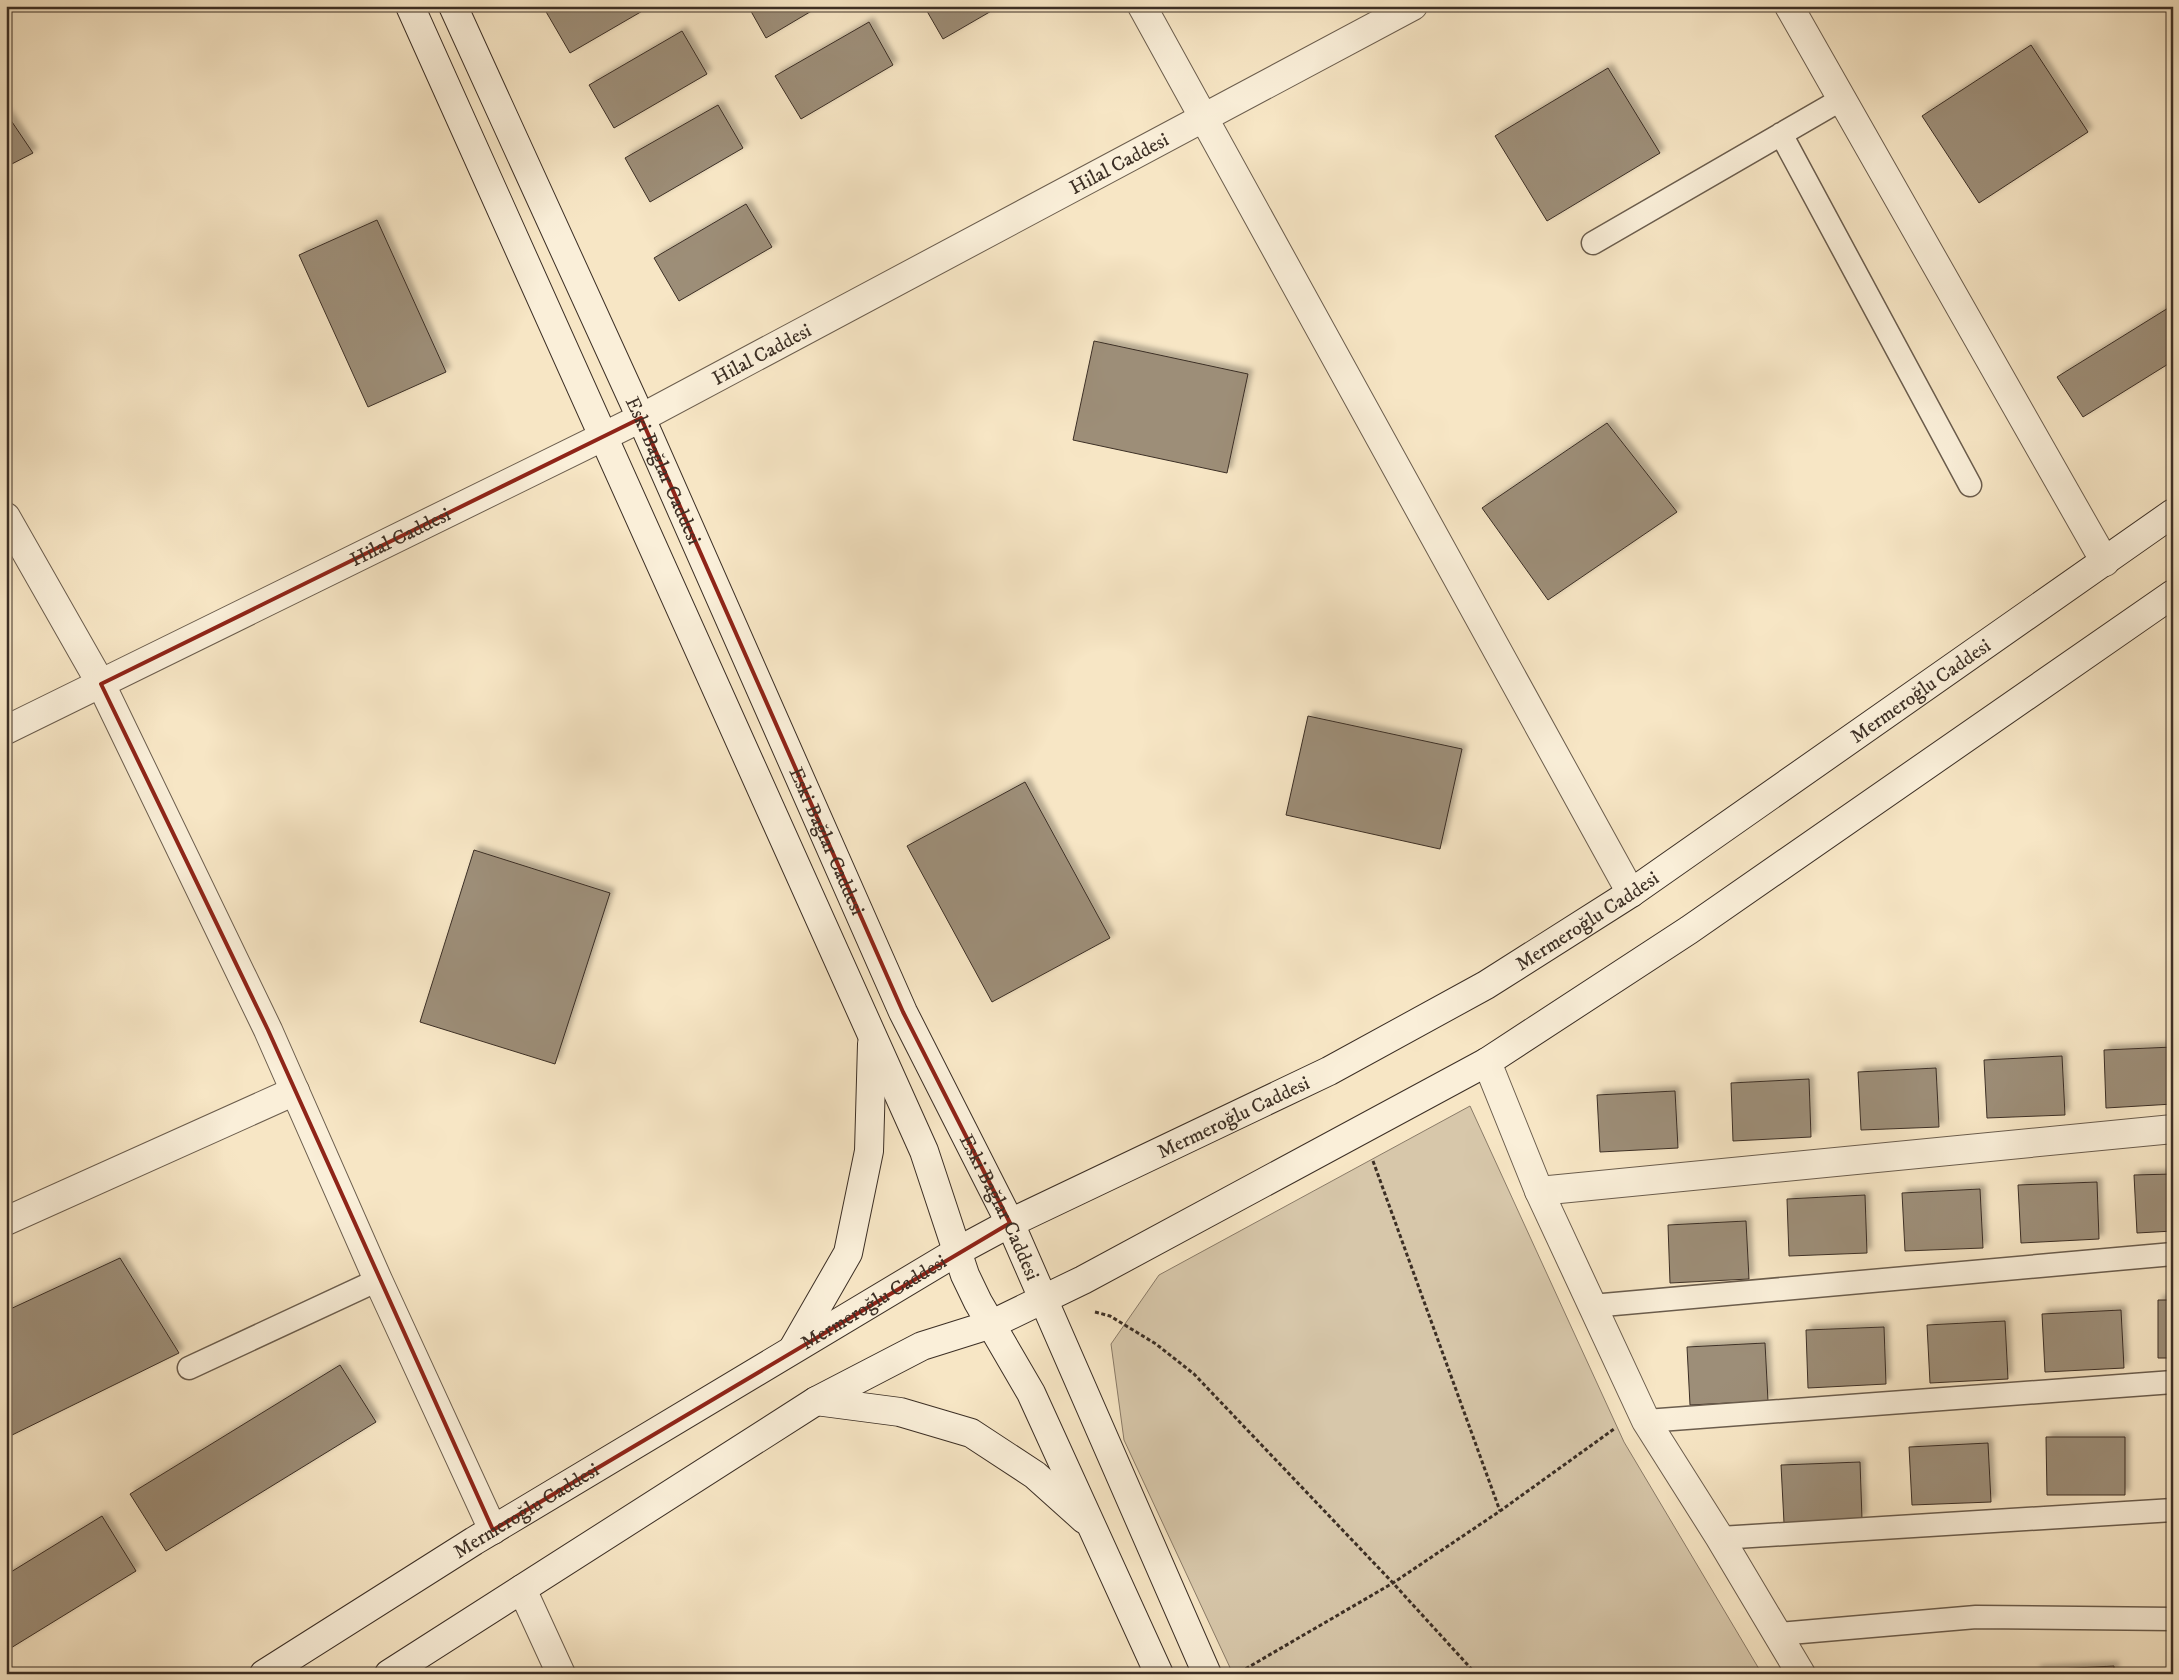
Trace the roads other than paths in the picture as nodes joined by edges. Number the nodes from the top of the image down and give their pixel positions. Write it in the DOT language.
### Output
graph roads {
  1 [pos="410,6"];
  2 [pos="453,6"];
  3 [pos="1142,6"];
  4 [pos="1413,6"];
  5 [pos="1789,6"];
  6 [pos="1842,99"];
  7 [pos="1205,117"];
  8 [pos="1781,134"];
  9 [pos="1593,243"];
  10 [pos="641,418"];
  11 [pos="603,436"];
  12 [pos="1970,484"];
  13 [pos="2173,513"];
  14 [pos="6,517"];
  15 [pos="2105,562"];
  16 [pos="2173,594"];
  17 [pos="101,684"];
  18 [pos="6,730"];
  19 [pos="1631,893"];
  20 [pos="873,1037"];
  21 [pos="1487,1062"];
  22 [pos="295,1091"];
  23 [pos="2173,1129"];
  24 [pos="1539,1190"];
  25 [pos="6,1221"];
  26 [pos="1010,1222"];
  27 [pos="958,1251"];
  28 [pos="2173,1254"];
  29 [pos="378,1280"];
  30 [pos="1045,1298"];
  31 [pos="1592,1306"];
  32 [pos="992,1324"];
  33 [pos="792,1350"];
  34 [pos="189,1368"];
  35 [pos="2173,1382"];
  36 [pos="816,1401"];
  37 [pos="1643,1416"];
  38 [pos="2173,1510"];
  39 [pos="1091,1524"];
  40 [pos="493,1530"];
  41 [pos="1720,1538"];
  42 [pos="522,1589"];
  43 [pos="2173,1620"];
  44 [pos="1778,1634"];
  45 [pos="264,1674"];
  46 [pos="389,1674"];
  47 [pos="561,1674"];
  48 [pos="1160,1674"];
  49 [pos="1207,1674"];
  50 [pos="1801,1674"];
  1 -- 11 [label="street"];
  2 -- 10 [label="street, Eski Bağlar Caddesi"];
  3 -- 7 [label="street"];
  4 -- 7 [label="street, Hilal Caddesi"];
  5 -- 6 [label="street"];
  6 -- 8 [label="lane"];
  6 -- 15 [label="street"];
  7 -- 10 [label="street, Hilal Caddesi"];
  7 -- 19 [label="street"];
  8 -- 9 [label="lane"];
  8 -- 12 [label="lane"];
  10 -- 11 [label="street, Hilal Caddesi"];
  10 -- 26 [label="street, Eski Bağlar Caddesi"];
  11 -- 17 [label="street, Hilal Caddesi"];
  11 -- 20 [label="street"];
  13 -- 15 [label="street, Mermeroğlu Caddesi"];
  14 -- 17 [label="street"];
  15 -- 19 [label="street, Mermeroğlu Caddesi"];
  16 -- 21 [label="street"];
  17 -- 18 [label="street, Hilal Caddesi"];
  17 -- 22 [label="street"];
  19 -- 26 [label="street, Mermeroğlu Caddesi"];
  20 -- 27 [label="street"];
  20 -- 33 [label="street"];
  21 -- 24 [label="street"];
  21 -- 30 [label="street"];
  22 -- 25 [label="street"];
  22 -- 29 [label="street"];
  23 -- 24 [label="street"];
  24 -- 31 [label="street"];
  26 -- 27 [label="street, Mermeroğlu Caddesi"];
  26 -- 30 [label="street, Eski Bağlar Caddesi"];
  27 -- 32 [label="street"];
  27 -- 33 [label="street, Mermeroğlu Caddesi"];
  28 -- 31 [label="lane"];
  29 -- 34 [label="lane"];
  29 -- 40 [label="street"];
  30 -- 32 [label="street"];
  30 -- 49 [label="street, Eski Bağlar Caddesi"];
  31 -- 37 [label="street"];
  32 -- 36 [label="street"];
  32 -- 39 [label="street"];
  33 -- 40 [label="street, Mermeroğlu Caddesi"];
  35 -- 37 [label="lane"];
  36 -- 39 [label="street"];
  36 -- 42 [label="street"];
  37 -- 41 [label="street"];
  38 -- 41 [label="lane"];
  39 -- 48 [label="street"];
  40 -- 45 [label="street, Mermeroğlu Caddesi"];
  41 -- 44 [label="street"];
  42 -- 46 [label="street"];
  42 -- 47 [label="street"];
  43 -- 44 [label="lane"];
  44 -- 50 [label="street"];
}
